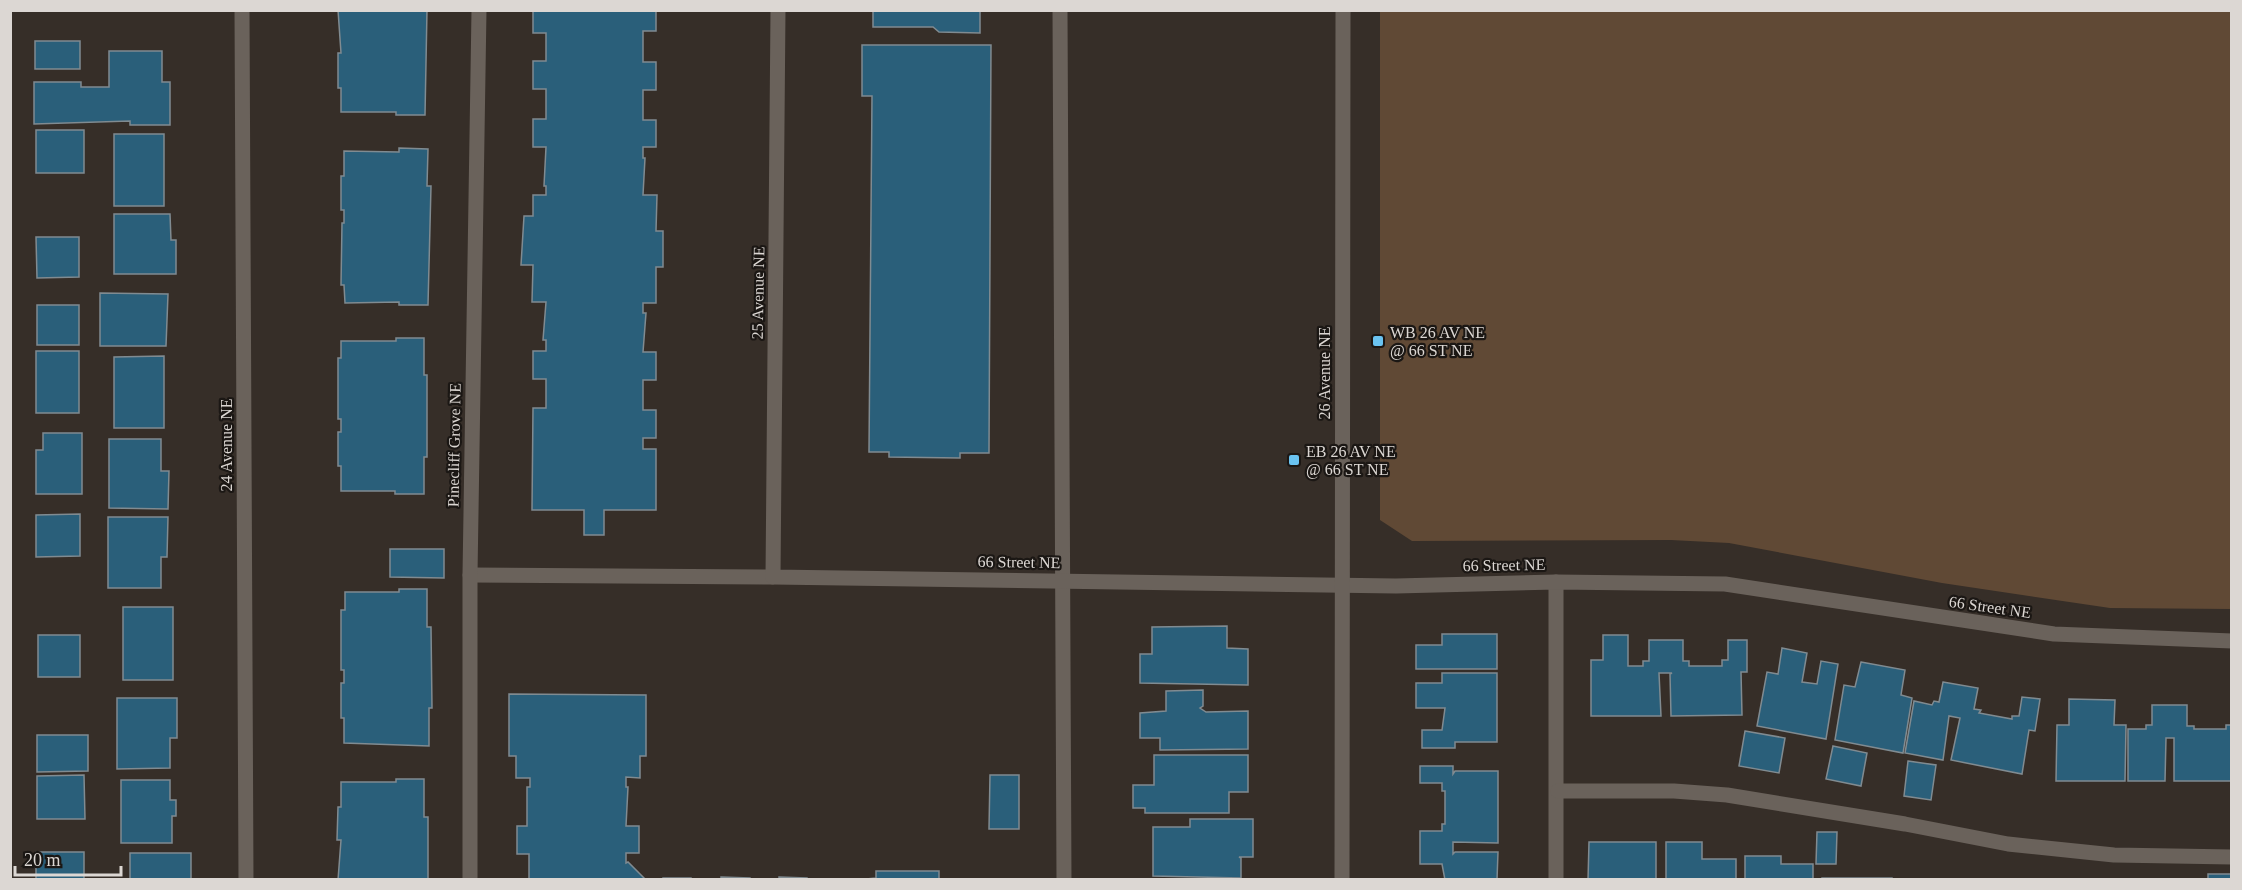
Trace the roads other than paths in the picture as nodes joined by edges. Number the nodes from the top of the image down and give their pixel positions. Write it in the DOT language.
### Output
graph roads {
  1 [pos="242,10"];
  2 [pos="479,10"];
  3 [pos="778,10"];
  4 [pos="1060,10"];
  5 [pos="1343,10"];
  6 [pos="470,575"];
  7 [pos="773,577"];
  8 [pos="1062,580"];
  9 [pos="1556,582"];
  10 [pos="1342,583"];
  11 [pos="2232,641"];
  12 [pos="1558,791"];
  13 [pos="2232,857"];
  14 [pos="246,879"];
  15 [pos="470,879"];
  16 [pos="1064,879"];
  17 [pos="1342,879"];
  18 [pos="1556,879"];
  1 -- 14 [label="street, 24 Avenue NE"];
  2 -- 6 [label="street, Pinecliff Grove NE"];
  3 -- 7 [label="street, 25 Avenue NE"];
  4 -- 8 [label="street"];
  5 -- 10 [label="street, 26 Avenue NE"];
  6 -- 7 [label="street, 66 Street NE"];
  6 -- 15 [label="street, Pinecliff Grove NE"];
  7 -- 8 [label="street, 66 Street NE"];
  8 -- 10 [label="street, 66 Street NE"];
  8 -- 16 [label="street"];
  9 -- 10 [label="street, 66 Street NE"];
  9 -- 11 [label="street, 66 Street NE"];
  9 -- 12 [label="street"];
  10 -- 17 [label="street, 26 Avenue NE"];
  12 -- 13 [label="street"];
  12 -- 18 [label="street"];
}
